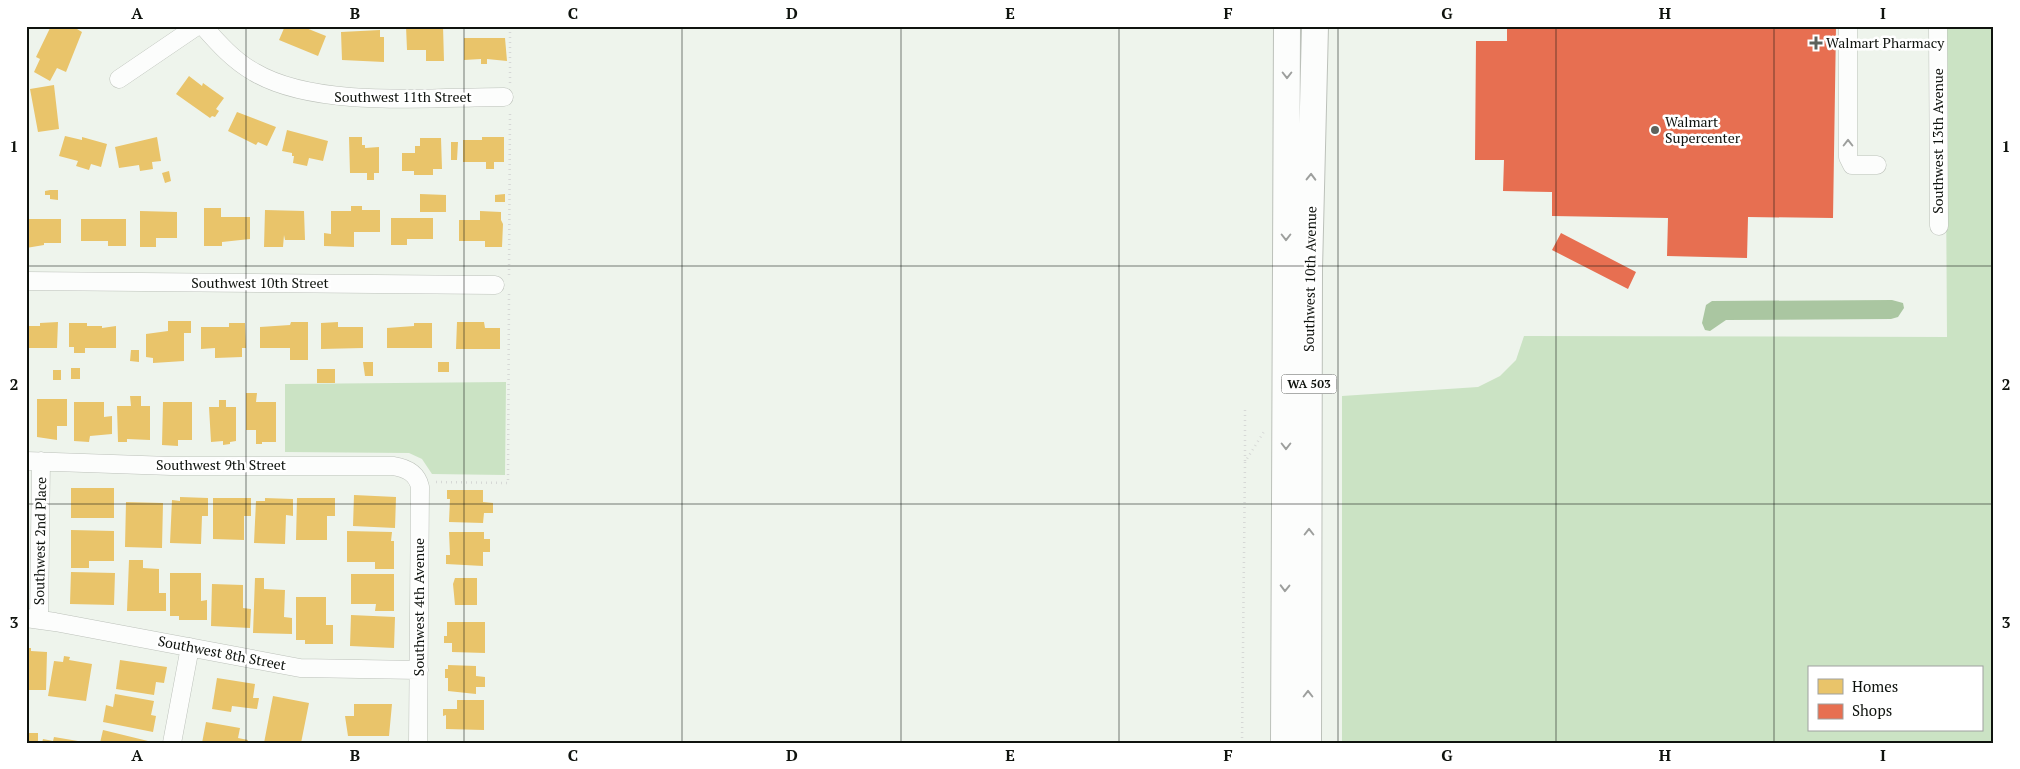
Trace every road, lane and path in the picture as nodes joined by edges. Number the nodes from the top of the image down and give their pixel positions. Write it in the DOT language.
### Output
graph roads {
  1 [pos="197,26"];
  2 [pos="203,26"];
  3 [pos="510,26"];
  4 [pos="1287,26"];
  5 [pos="1315,26"];
  6 [pos="1848,26"];
  7 [pos="1938,26"];
  8 [pos="119,79"];
  9 [pos="508,95"];
  10 [pos="1877,165"];
  11 [pos="1939,226"];
  12 [pos="26,281"];
  13 [pos="504,283"];
  14 [pos="1245,408"];
  15 [pos="1269,423"];
  16 [pos="34,461"];
  17 [pos="1245,462"];
  18 [pos="416,478"];
  19 [pos="33,619"];
  20 [pos="190,647"];
  21 [pos="419,670"];
  22 [pos="172,743"];
  23 [pos="418,743"];
  24 [pos="1242,743"];
  25 [pos="1284,743"];
  26 [pos="1308,743"];
  1 -- 8 [label="street"];
  2 -- 9 [label="street, Southwest 11th Street"];
  3 -- 9 [label="path"];
  4 -- 25 [label="highway, Southwest 10th Avenue / WA 503, one-way"];
  26 -- 5 [label="highway, Southwest 10th Avenue / WA 503, one-way"];
  10 -- 6 [label="street, one-way"];
  7 -- 11 [label="street, Southwest 13th Avenue"];
  9 -- 13 [label="path"];
  12 -- 13 [label="street, Southwest 10th Street"];
  13 -- 18 [label="path"];
  14 -- 17 [label="path"];
  15 -- 17 [label="path"];
  16 -- 18 [label="street, Southwest 9th Street"];
  16 -- 19 [label="street, Southwest 2nd Place"];
  17 -- 24 [label="path"];
  18 -- 21 [label="street, Southwest 4th Avenue"];
  19 -- 20 [label="street, Southwest 8th Street"];
  20 -- 21 [label="street, Southwest 8th Street"];
  20 -- 22 [label="street"];
  21 -- 23 [label="street, Southwest 4th Avenue"];
}
